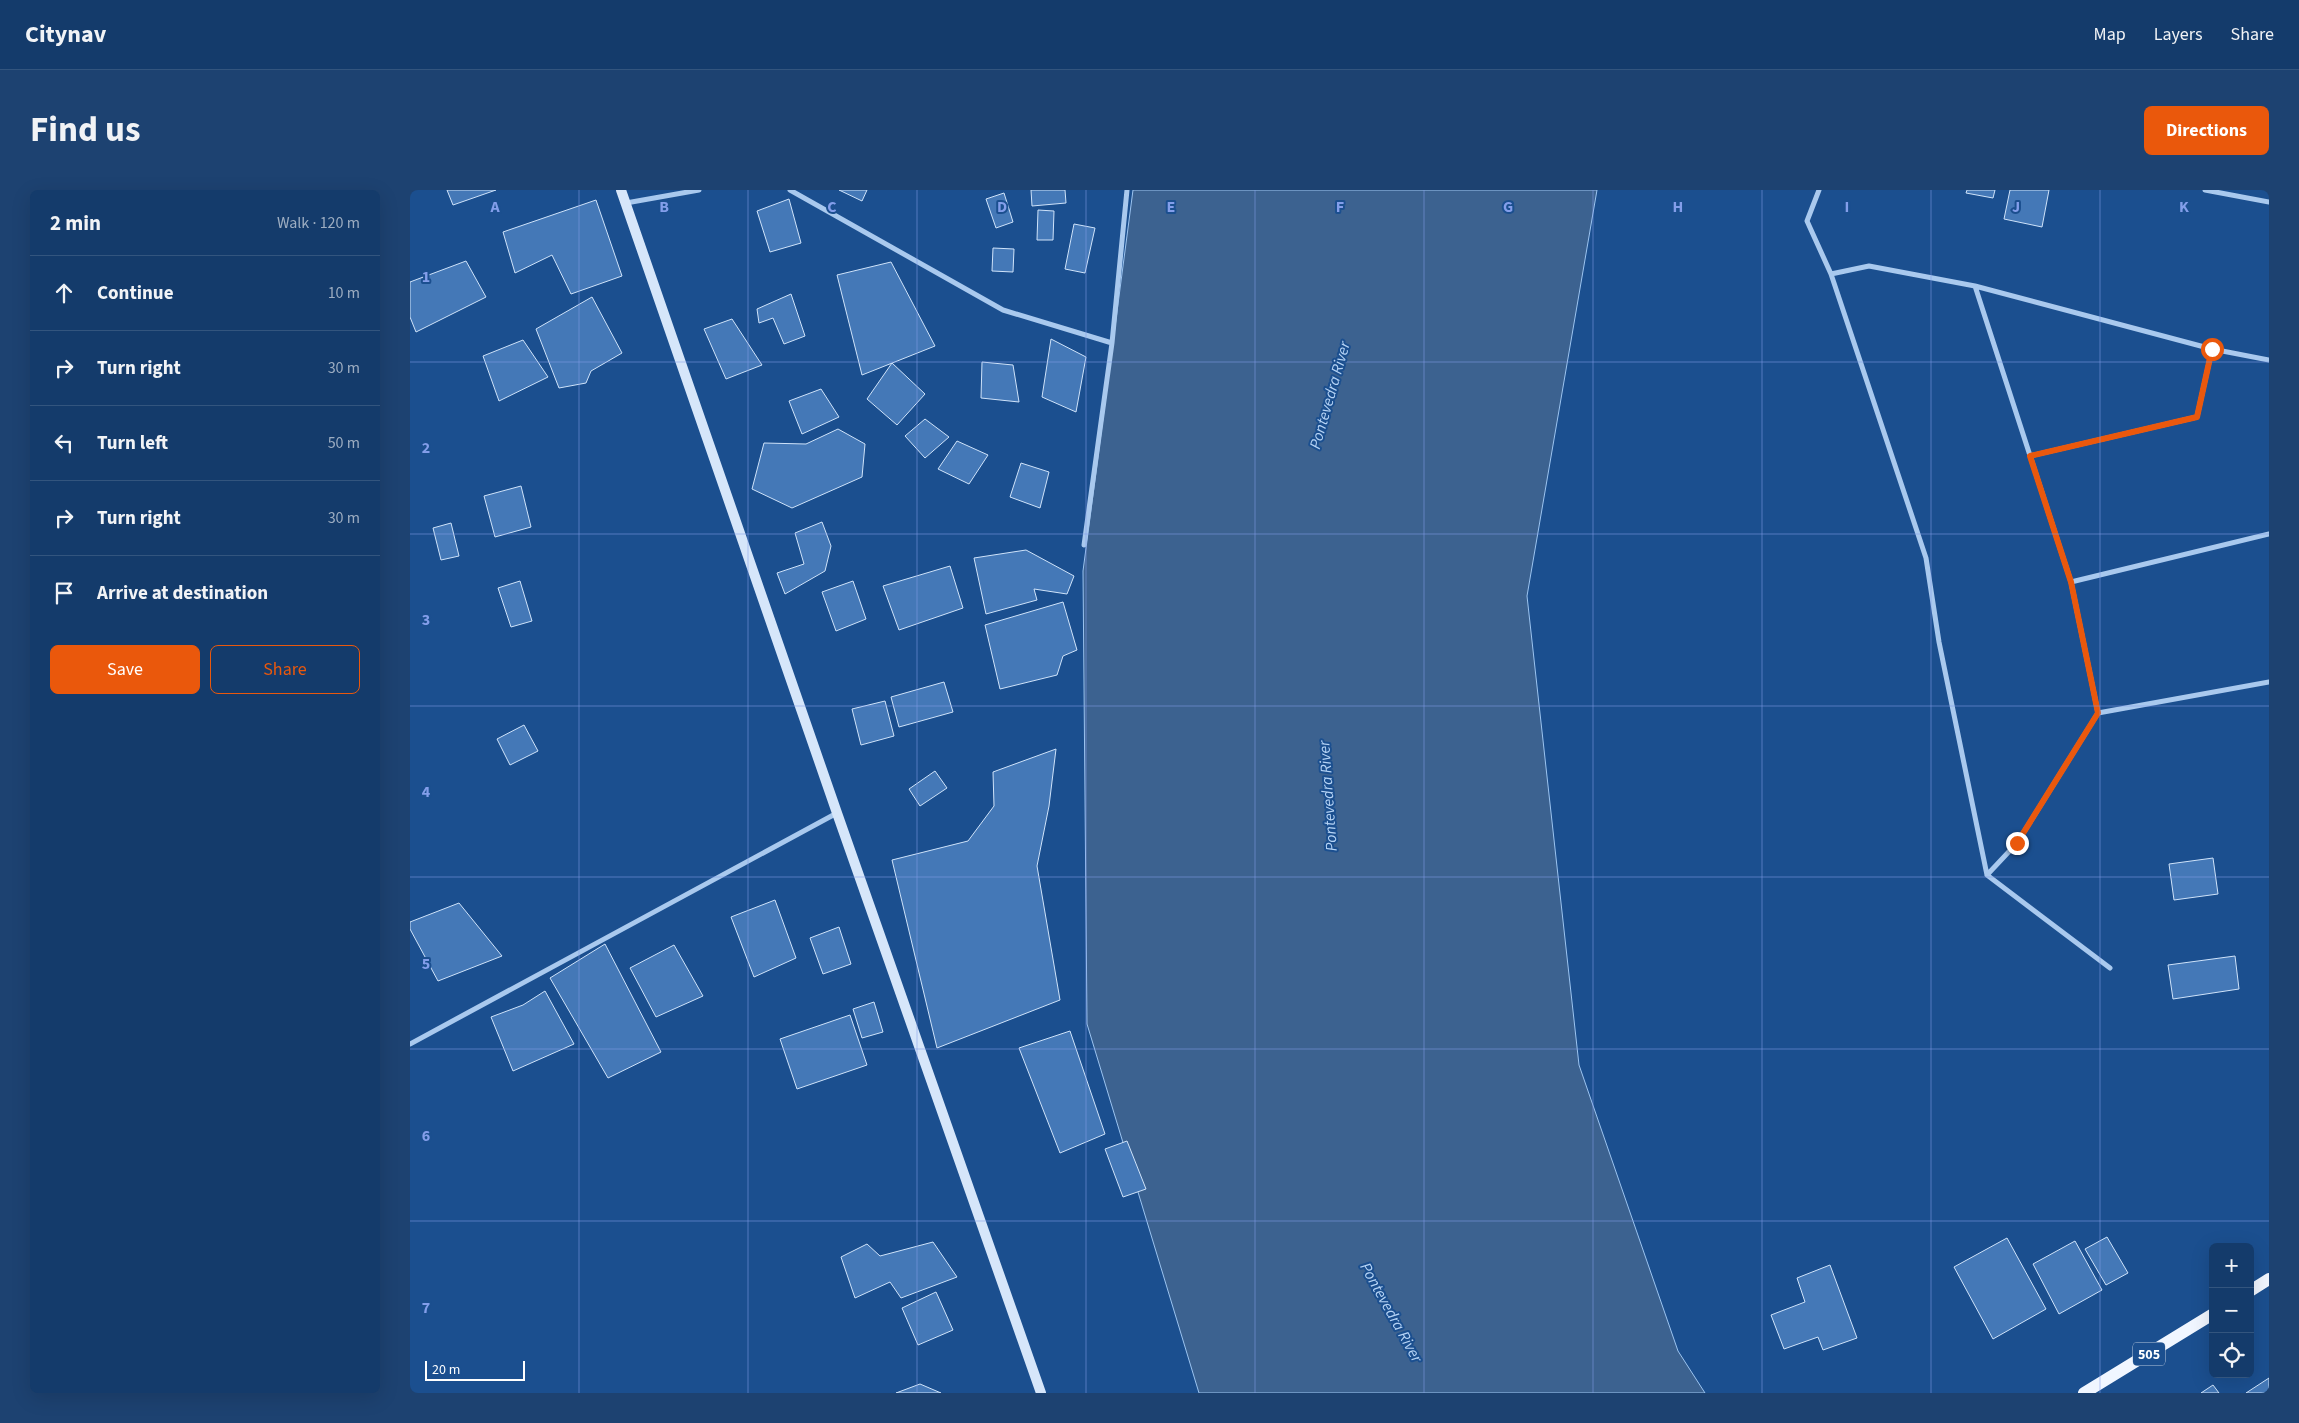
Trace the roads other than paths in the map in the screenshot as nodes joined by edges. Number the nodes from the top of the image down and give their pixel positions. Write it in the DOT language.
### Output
graph roads {
  1 [pos="622,190"];
  2 [pos="698,190"];
  3 [pos="790,190"];
  4 [pos="1127,190"];
  5 [pos="1819,190"];
  6 [pos="2205,190"];
  7 [pos="2269,202"];
  8 [pos="626,203"];
  9 [pos="1831,274"];
  10 [pos="1975,286"];
  11 [pos="1112,343"];
  12 [pos="2212,349"];
  13 [pos="2269,360"];
  14 [pos="2030,456"];
  15 [pos="2269,534"];
  16 [pos="1084,545"];
  17 [pos="2071,582"];
  18 [pos="2269,682"];
  19 [pos="2098,713"];
  20 [pos="837,813"];
  21 [pos="1987,875"];
  22 [pos="2110,968"];
  23 [pos="410,1044"];
  24 [pos="2269,1279"];
  25 [pos="2254,1288"];
  26 [pos="2209,1316"];
  27 [pos="2087,1392"];
  28 [pos="1041,1393"];
  1 -- 8 [label="main road"];
  2 -- 8 [label="street"];
  3 -- 11 [label="street"];
  4 -- 11 [label="street"];
  5 -- 9 [label="street"];
  6 -- 7 [label="street"];
  8 -- 20 [label="main road"];
  9 -- 10 [label="street"];
  9 -- 21 [label="street"];
  10 -- 12 [label="street"];
  10 -- 14 [label="street"];
  11 -- 16 [label="street"];
  12 -- 13 [label="street"];
  12 -- 14 [label="street"];
  14 -- 17 [label="street"];
  15 -- 17 [label="street"];
  17 -- 19 [label="street"];
  18 -- 19 [label="street"];
  19 -- 21 [label="street"];
  20 -- 23 [label="street"];
  20 -- 28 [label="main road"];
  21 -- 22 [label="street"];
  24 -- 25 [label="main road"];
  26 -- 27 [label="main road, 505"];
}
